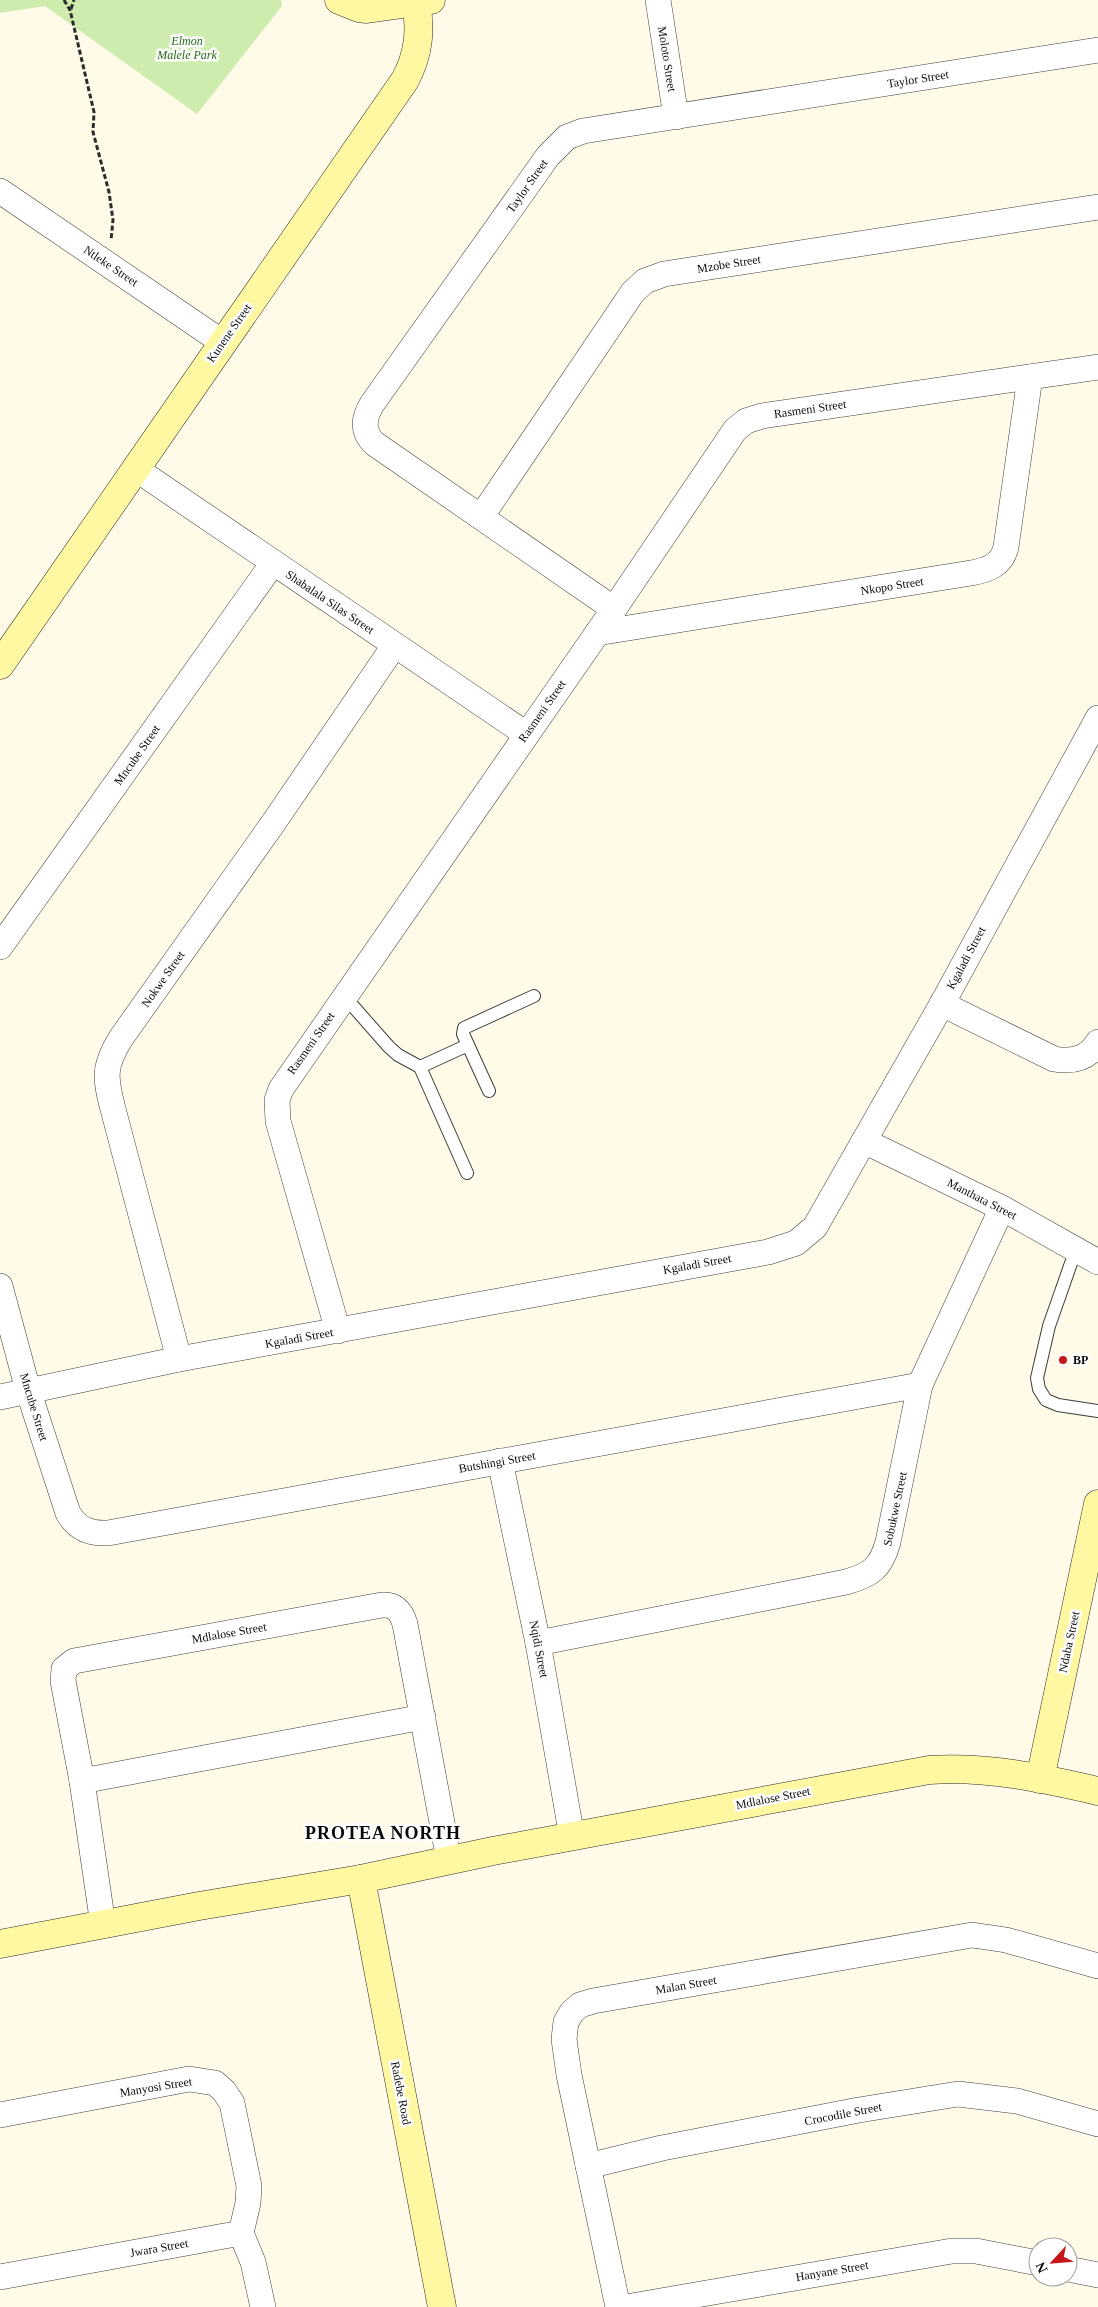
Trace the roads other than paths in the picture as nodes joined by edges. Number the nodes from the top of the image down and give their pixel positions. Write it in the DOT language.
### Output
graph roads {
  1 [pos="339,0"];
  2 [pos="658,0"];
  3 [pos="424,1"];
  4 [pos="1098,50"];
  5 [pos="676,117"];
  6 [pos="0,191"];
  7 [pos="1098,207"];
  8 [pos="222,342"];
  9 [pos="1098,368"];
  10 [pos="1030,377"];
  11 [pos="136,469"];
  12 [pos="481,516"];
  13 [pos="273,563"];
  14 [pos="614,609"];
  15 [pos="597,632"];
  16 [pos="394,646"];
  17 [pos="0,665"];
  18 [pos="1098,718"];
  19 [pos="526,734"];
  20 [pos="0,948"];
  21 [pos="344,996"];
  22 [pos="534,996"];
  23 [pos="942,1004"];
  24 [pos="1098,1042"];
  25 [pos="468,1044"];
  26 [pos="420,1067"];
  27 [pos="489,1091"];
  28 [pos="864,1140"];
  29 [pos="467,1173"];
  30 [pos="1002,1208"];
  31 [pos="1076,1249"];
  32 [pos="1098,1262"];
  33 [pos="0,1286"];
  34 [pos="338,1332"];
  35 [pos="179,1359"];
  36 [pos="920,1385"];
  37 [pos="28,1390"];
  38 [pos="0,1397"];
  39 [pos="1098,1411"];
  40 [pos="500,1461"];
  41 [pos="1098,1504"];
  42 [pos="76,1524"];
  43 [pos="538,1643"];
  44 [pos="423,1717"];
  45 [pos="1040,1779"];
  46 [pos="82,1781"];
  47 [pos="1098,1791"];
  48 [pos="572,1837"];
  49 [pos="449,1860"];
  50 [pos="361,1879"];
  51 [pos="103,1925"];
  52 [pos="0,1944"];
  53 [pos="1098,1966"];
  54 [pos="0,2115"];
  55 [pos="1098,2124"];
  56 [pos="588,2166"];
  57 [pos="241,2233"];
  58 [pos="1028,2261"];
  59 [pos="1078,2271"];
  60 [pos="1098,2275"];
  61 [pos="0,2277"];
  62 [pos="263,2307"];
  63 [pos="442,2307"];
  64 [pos="618,2307"];
  65 [pos="626,2307"];
  1 -- 3 [label="street"];
  2 -- 5 [label="street, Moloto Street"];
  3 -- 8 [label="street, Kunene Street"];
  4 -- 5 [label="street, Taylor Street"];
  5 -- 12 [label="street, Taylor Street"];
  6 -- 8 [label="street, Ntleke Street"];
  7 -- 12 [label="street, Mzobe Street"];
  8 -- 11 [label="street, Kunene Street"];
  9 -- 10 [label="street, Rasmeni Street"];
  10 -- 14 [label="street, Rasmeni Street"];
  10 -- 15 [label="street, Nkopo Street"];
  11 -- 13 [label="street, Shabalala Silas Street"];
  11 -- 17 [label="street, Kunene Street"];
  12 -- 14 [label="street, Taylor Street"];
  13 -- 16 [label="street, Shabalala Silas Street"];
  13 -- 20 [label="street, Mncube Street"];
  14 -- 15 [label="street, Rasmeni Street"];
  15 -- 19 [label="street, Rasmeni Street"];
  16 -- 19 [label="street, Shabalala Silas Street"];
  16 -- 35 [label="street, Nokwe Street"];
  18 -- 23 [label="street, Kgaladi Street"];
  19 -- 21 [label="street, Rasmeni Street"];
  21 -- 26 [label="lane"];
  21 -- 34 [label="street, Rasmeni Street"];
  22 -- 25 [label="lane"];
  23 -- 24 [label="street"];
  23 -- 28 [label="street, Kgaladi Street"];
  25 -- 26 [label="lane"];
  25 -- 27 [label="lane"];
  26 -- 29 [label="lane"];
  28 -- 30 [label="street, Manthata Street"];
  28 -- 34 [label="street, Kgaladi Street"];
  30 -- 31 [label="street, Manthata Street"];
  30 -- 36 [label="street, Sobukwe Street"];
  31 -- 32 [label="street, Manthata Street"];
  31 -- 39 [label="lane"];
  33 -- 37 [label="street, Mncube Street"];
  34 -- 35 [label="street, Kgaladi Street"];
  35 -- 37 [label="street, Kgaladi Street"];
  36 -- 40 [label="street, Butshingi Street"];
  36 -- 43 [label="street, Sobukwe Street"];
  37 -- 38 [label="street, Kgaladi Street"];
  37 -- 42 [label="street, Mncube Street"];
  40 -- 42 [label="street, Butshingi Street"];
  40 -- 43 [label="street, Nqidi Street"];
  41 -- 45 [label="street, Ndaba Street"];
  43 -- 48 [label="street, Nqidi Street"];
  44 -- 46 [label="street"];
  44 -- 46 [label="street, Mdlalose Street"];
  44 -- 49 [label="street, Mdlalose Street"];
  45 -- 47 [label="street, Mdlalose Street"];
  45 -- 48 [label="street, Mdlalose Street"];
  46 -- 51 [label="street, Mdlalose Street"];
  48 -- 49 [label="street, Mdlalose Street"];
  49 -- 50 [label="street, Mdlalose Street"];
  50 -- 51 [label="street, Mdlalose Street"];
  50 -- 63 [label="street, Radebe Road"];
  51 -- 52 [label="street, Mdlalose Street"];
  53 -- 56 [label="street, Malan Street"];
  54 -- 57 [label="street, Manyosi Street"];
  55 -- 56 [label="street, Crocodile Street"];
  56 -- 64 [label="street, Malan Street"];
  57 -- 61 [label="street, Jwara Street"];
  57 -- 62 [label="street"];
  58 -- 65 [label="street, Hanyane Street"];
  59 -- 60 [label="street"];
}
